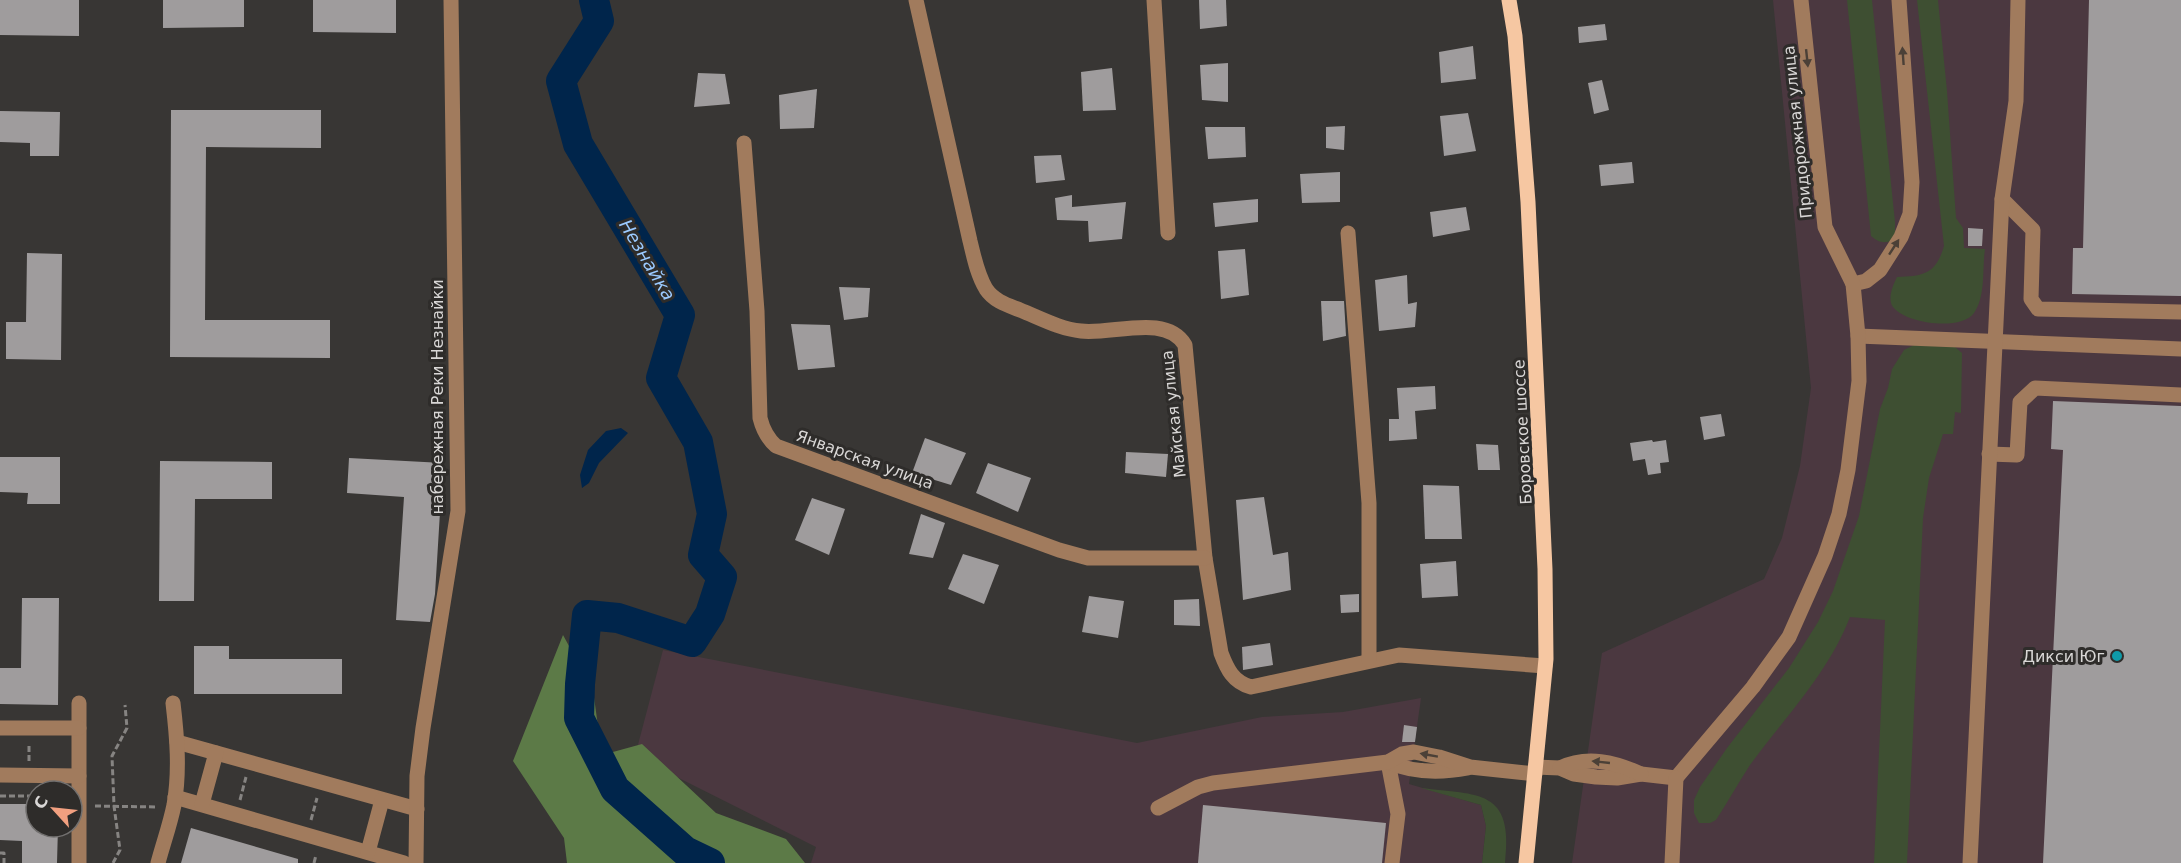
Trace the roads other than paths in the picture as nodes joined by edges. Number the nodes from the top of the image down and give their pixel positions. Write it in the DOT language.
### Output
graph roads {
  1 [pos="451,0"];
  2 [pos="916,0"];
  3 [pos="1154,0"];
  4 [pos="1509,0"];
  5 [pos="1801,0"];
  6 [pos="1899,0"];
  7 [pos="2019,0"];
  8 [pos="744,143"];
  9 [pos="2002,198"];
  10 [pos="1348,232"];
  11 [pos="1168,233"];
  12 [pos="1853,285"];
  13 [pos="2181,312"];
  14 [pos="1858,336"];
  15 [pos="1995,341"];
  16 [pos="2181,350"];
  17 [pos="2181,395"];
  18 [pos="1989,454"];
  19 [pos="1205,558"];
  20 [pos="1369,660"];
  21 [pos="1545,666"];
  22 [pos="79,703"];
  23 [pos="173,703"];
  24 [pos="0,728"];
  25 [pos="79,729"];
  26 [pos="177,742"];
  27 [pos="216,753"];
  28 [pos="1388,762"];
  29 [pos="1535,771"];
  30 [pos="0,775"];
  31 [pos="79,776"];
  32 [pos="1676,778"];
  33 [pos="382,800"];
  34 [pos="174,802"];
  35 [pos="202,804"];
  36 [pos="1158,808"];
  37 [pos="417,809"];
  38 [pos="368,852"];
  39 [pos="79,863"];
  40 [pos="158,863"];
  41 [pos="404,863"];
  42 [pos="416,863"];
  43 [pos="1392,863"];
  44 [pos="1526,863"];
  45 [pos="1672,863"];
  46 [pos="1970,863"];
  1 -- 37 [label="street, набережная Реки Незнайки"];
  2 -- 19 [label="street, Майская улица"];
  3 -- 11 [label="street"];
  4 -- 21 [label="main road, Боровское шоссе"];
  5 -- 12 [label="street, Придорожная улица, one-way"];
  12 -- 6 [label="street, one-way"];
  7 -- 9 [label="street"];
  8 -- 19 [label="street, Январская улица"];
  9 -- 13 [label="street"];
  9 -- 15 [label="street"];
  10 -- 20 [label="street"];
  12 -- 14 [label="street, Придорожная улица"];
  14 -- 15 [label="street"];
  14 -- 32 [label="street, Придорожная улица"];
  15 -- 16 [label="street"];
  15 -- 18 [label="street"];
  17 -- 18 [label="street"];
  18 -- 46 [label="street"];
  19 -- 20 [label="street, Майская улица"];
  20 -- 21 [label="street"];
  21 -- 29 [label="main road, Боровское шоссе"];
  22 -- 25 [label="street"];
  23 -- 26 [label="street"];
  24 -- 25 [label="street"];
  25 -- 31 [label="street"];
  26 -- 27 [label="street"];
  26 -- 34 [label="street"];
  27 -- 33 [label="street"];
  27 -- 35 [label="street"];
  28 -- 29 [label="street"];
  28 -- 36 [label="street"];
  28 -- 43 [label="street"];
  29 -- 32 [label="street"];
  29 -- 44 [label="main road, Боровское шоссе"];
  30 -- 31 [label="street"];
  31 -- 39 [label="street"];
  32 -- 45 [label="street"];
  33 -- 37 [label="street"];
  33 -- 38 [label="street"];
  34 -- 35 [label="street"];
  34 -- 40 [label="street"];
  35 -- 38 [label="street"];
  37 -- 42 [label="street, набережная Реки Незнайки"];
  38 -- 41 [label="street"];
}
